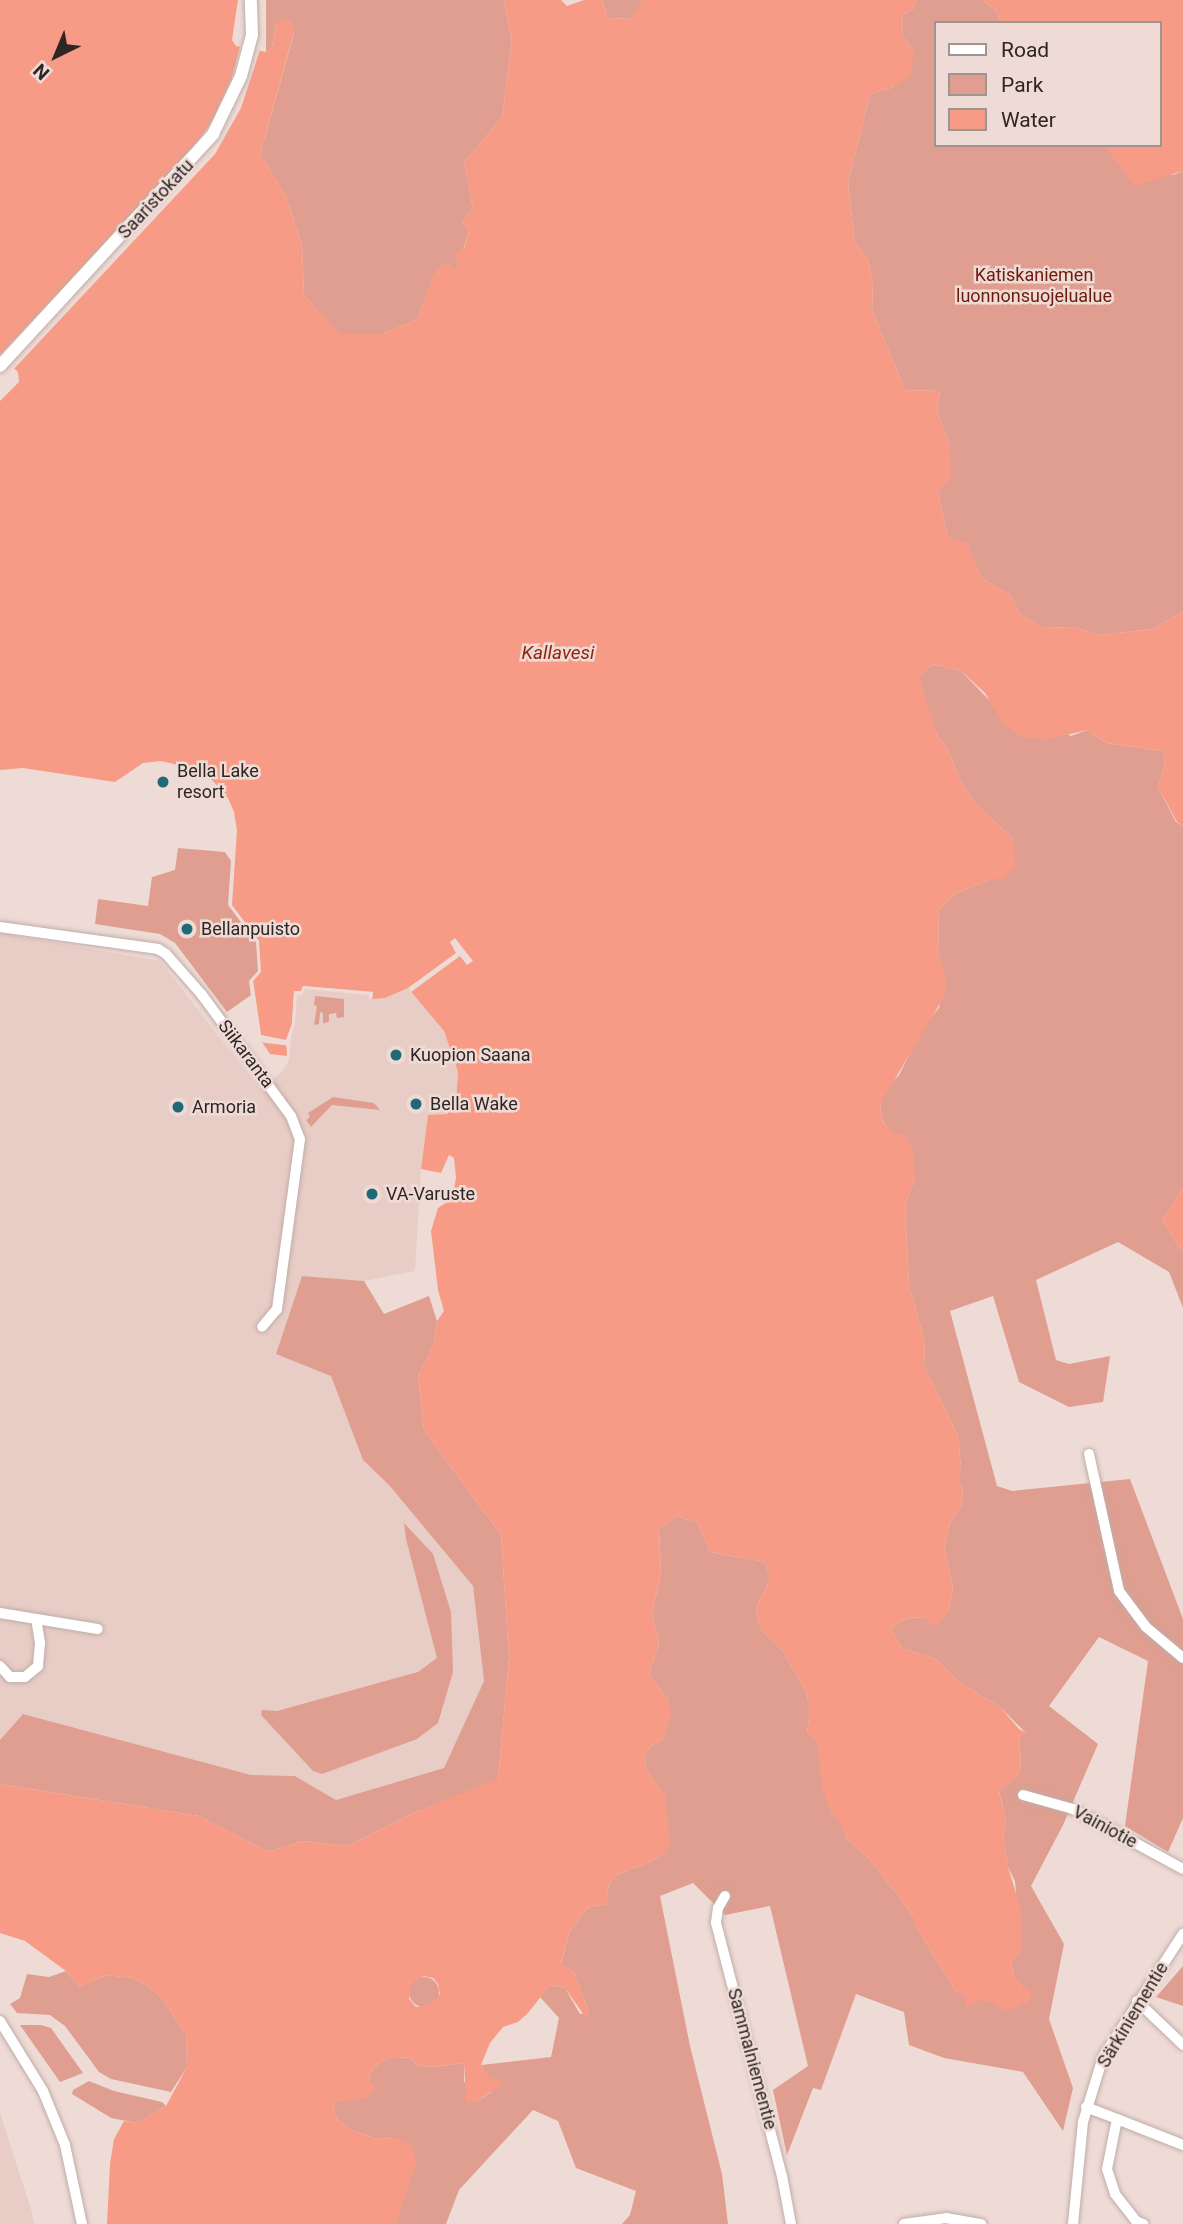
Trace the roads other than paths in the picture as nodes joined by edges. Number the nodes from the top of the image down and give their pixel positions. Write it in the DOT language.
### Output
graph roads {
  1 [pos="251,0"];
  2 [pos="0,366"];
  3 [pos="0,927"];
  4 [pos="262,1327"];
  5 [pos="1089,1454"];
  6 [pos="0,1613"];
  7 [pos="36,1619"];
  8 [pos="98,1629"];
  9 [pos="1183,1658"];
  10 [pos="0,1666"];
  11 [pos="1023,1795"];
  12 [pos="1183,1869"];
  13 [pos="724,1896"];
  14 [pos="1183,1934"];
  15 [pos="1137,2001"];
  16 [pos="0,2021"];
  17 [pos="1183,2045"];
  18 [pos="1086,2107"];
  19 [pos="1117,2119"];
  20 [pos="1183,2145"];
  21 [pos="82,2224"];
  22 [pos="791,2224"];
  23 [pos="904,2224"];
  24 [pos="981,2224"];
  25 [pos="1073,2224"];
  26 [pos="1143,2224"];
  1 -- 2 [label="main road, Saaristokatu"];
  3 -- 4 [label="street, Siikaranta"];
  5 -- 9 [label="street"];
  6 -- 7 [label="street"];
  7 -- 8 [label="street"];
  7 -- 10 [label="street"];
  11 -- 12 [label="street, Vainiotie"];
  13 -- 22 [label="street, Sammalniementie"];
  14 -- 15 [label="street, Särkiniementie"];
  15 -- 17 [label="street"];
  15 -- 18 [label="street, Särkiniementie"];
  16 -- 21 [label="street"];
  18 -- 19 [label="street"];
  18 -- 25 [label="street, Särkiniementie"];
  19 -- 20 [label="street"];
  19 -- 26 [label="street"];
  23 -- 24 [label="street"];
}
